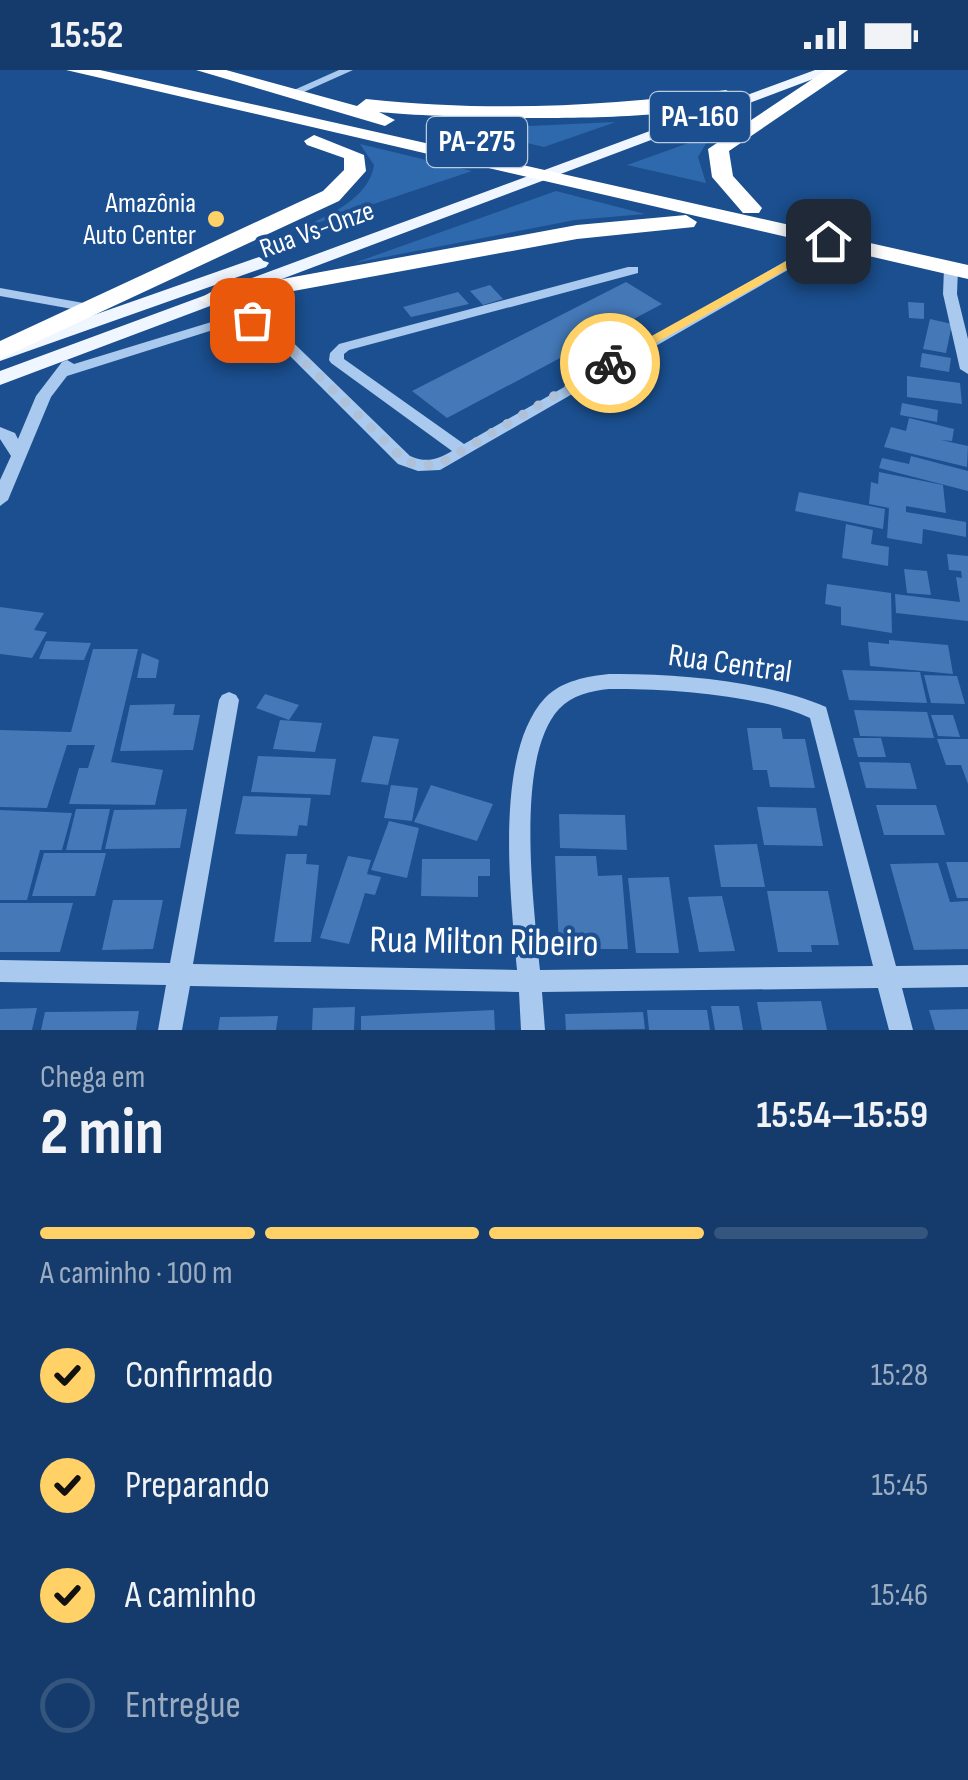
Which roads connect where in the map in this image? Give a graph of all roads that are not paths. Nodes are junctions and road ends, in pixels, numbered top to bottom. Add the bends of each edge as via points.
1 (67, 70) edge
2 (75, 70) edge
3 (205, 70) edge
4 (348, 70) edge
5 (796, 70) edge
6 (828, 70) edge
7 (839, 70) edge
8 (297, 95) junction
9 (726, 96) junction
10 (554, 167) junction
11 (517, 171) junction
12 (743, 215) junction
13 (828, 241) junction
14 (962, 266) edge
15 (632, 270) dead end
16 (0, 292) edge
17 (211, 298) junction
18 (89, 308) junction
19 (72, 350) junction
20 (0, 353) edge
21 (968, 369) edge
22 (64, 372) junction
23 (0, 378) edge
24 (0, 432) edge
25 (463, 451) junction
26 (18, 455) junction
27 (0, 500) edge
28 (229, 700) dead end
29 (0, 971) edge
30 (180, 975) junction
31 (968, 976) edge
32 (889, 977) junction
33 (532, 981) junction
34 (170, 1030) edge
35 (534, 1030) edge
36 (901, 1030) edge

1 - 18 highway via 97,84 346,150 356,162 350,180 331,196
2 - 11 highway, PA-275
3 - 8 highway, PA-275
4 - 8 street
5 - 9 main road, PA-160
6 - 10 main road, PA-160
7 - 12 highway via 718,149
8 - 9 highway via 506,116 604,114
8 - 10 highway, PA-275
9 - 10 main road, PA-160
10 - 11 highway, PA-275
10 - 12 highway, PA-275
10 - 12 highway, PA-275
10 - 17 main road, Rua Vs-Onze / PA-160
11 - 20 main road
12 - 13 highway, PA-275
12 - 14 highway, PA-275
12 - 17 highway via 608,227
13 - 14 highway, PA-275
13 - 25 street
14 - 21 street via 950,294
15 - 25 street via 337,353 336,360
16 - 18 street
17 - 19 main road, Rua Vs-Onze / PA-160
18 - 20 highway
19 - 22 street
19 - 23 main road, Rua Vs-Onze / PA-160
22 - 25 street via 231,320 252,320 267,325 404,460 440,464
22 - 26 street via 53,380
24 - 26 street
26 - 27 street
28 - 30 street
29 - 30 street, Rua Milton Ribeiro
30 - 33 street, Rua Milton Ribeiro
30 - 34 street
31 - 32 street, Rua Milton Ribeiro
32 - 33 street, Rua Milton Ribeiro
32 - 33 street, Rua Central via 820,713 796,701 603,681 564,694 541,714 521,764
32 - 36 street, Rua Central
33 - 35 street, Rua Central

